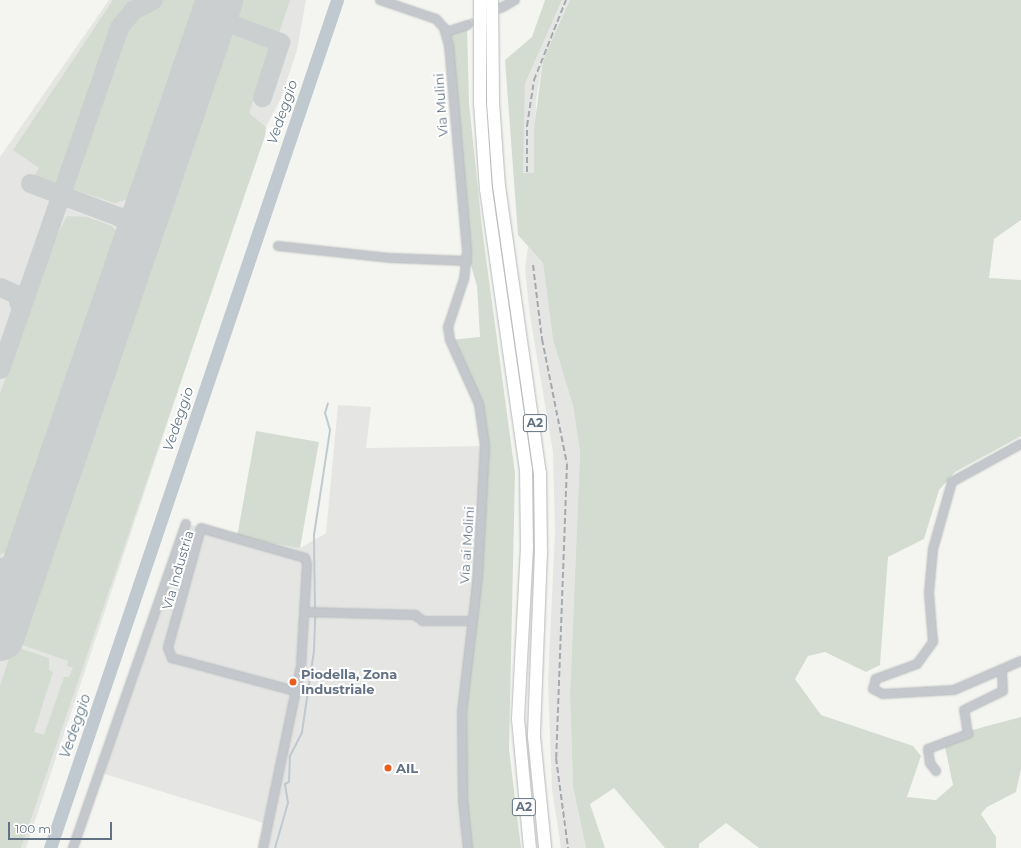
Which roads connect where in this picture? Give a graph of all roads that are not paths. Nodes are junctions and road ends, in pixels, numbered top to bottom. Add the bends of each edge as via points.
1 (380, 0) edge
2 (480, 0) edge
3 (515, 0) edge
4 (496, 4) edge
5 (467, 24) tunnel mouth
6 (446, 32) junction
7 (278, 246) dead end
8 (467, 252) joint
9 (467, 261) junction
10 (1021, 444) edge
11 (186, 524) dead end
12 (305, 612) junction
13 (472, 621) junction
14 (1021, 661) edge
15 (1002, 670) junction
16 (295, 691) junction
17 (936, 771) dead end
18 (73, 848) edge
19 (263, 848) edge
20 (468, 848) edge
21 (530, 848) edge
22 (544, 848) edge

1 - 6 street via 433,18
2 - 21 highway, A2 via 480,102 486,189 526,469 520,766
3 - 4 street
4 - 22 highway, A2 via 492,102 499,186 540,472 541,551 534,737
5 - 6 street
6 - 8 street, Via Mulini
7 - 9 street via 392,258
8 - 9 street, Via ai Molini
9 - 13 street, Via ai Molini via 448,326 450,340 479,404 484,426 478,576
10 - 15 street via 952,482 933,549 929,593 933,642 917,664 876,679 873,689 883,694 954,690
11 - 18 street
12 - 13 street via 415,615 424,621
12 - 16 street, Via Industria
12 - 16 street, Via Industria via 306,558 201,528 168,648 172,658
13 - 20 street, Via ai Molini via 462,712 463,800
14 - 15 street
15 - 17 street via 1003,691 962,714 968,734 928,749 930,763
16 - 19 street, Via Industria

